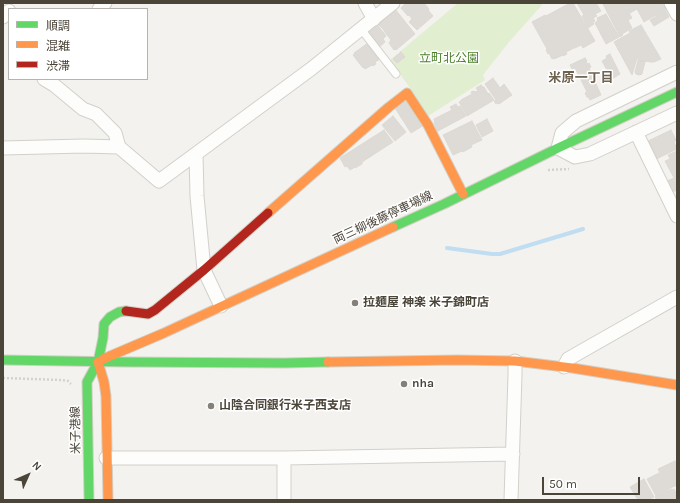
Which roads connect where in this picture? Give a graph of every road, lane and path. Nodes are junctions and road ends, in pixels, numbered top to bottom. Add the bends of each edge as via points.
1 (365, 3) edge
2 (393, 3) edge
3 (671, 3) edge
4 (677, 14) edge
5 (374, 19) junction
6 (361, 29) junction
7 (677, 72) edge
8 (396, 74) dead end
9 (46, 80) edge
10 (677, 92) edge
11 (677, 113) edge
12 (636, 132) junction
13 (119, 147) junction
14 (3, 148) edge
15 (558, 148) junction
16 (196, 154) junction
17 (463, 194) junction
18 (672, 206) edge
19 (204, 270) junction
20 (677, 297) edge
21 (221, 306) junction
22 (3, 360) edge
23 (515, 361) junction
24 (98, 362) junction
25 (564, 367) junction
26 (3, 378) edge
27 (677, 385) edge
28 (76, 388) dead end
29 (513, 454) junction
30 (106, 458) junction
31 (284, 458) junction
32 (89, 500) edge
33 (108, 500) edge
34 (284, 500) edge
35 (511, 500) edge

1 - 5 street
2 - 5 street
3 - 4 street
5 - 6 street
6 - 8 lane
6 - 16 street
7 - 15 street via 576,121 562,133
9 - 13 street via 83,110 96,114 115,133
10 - 15 street, 両三柳後藤停車場線
11 - 12 street
12 - 15 street via 590,154 575,157
12 - 18 street
13 - 14 street
13 - 16 street via 159,181
15 - 17 street, 両三柳後藤停車場線
16 - 19 street
17 - 19 street via 428,125 407,93
17 - 21 street, 両三柳後藤停車場線
19 - 21 street
19 - 24 street via 151,313 127,311 110,317 104,324
20 - 25 street via 568,359
21 - 24 street, 両三柳後藤停車場線
22 - 24 street
23 - 24 street
23 - 25 street
23 - 29 street
24 - 30 street via 106,396
24 - 32 street, 米子港線 via 87,382
25 - 27 street
26 - 28 path via 62,380 68,381
29 - 31 street
29 - 35 street
30 - 31 street
30 - 33 street
31 - 34 street

